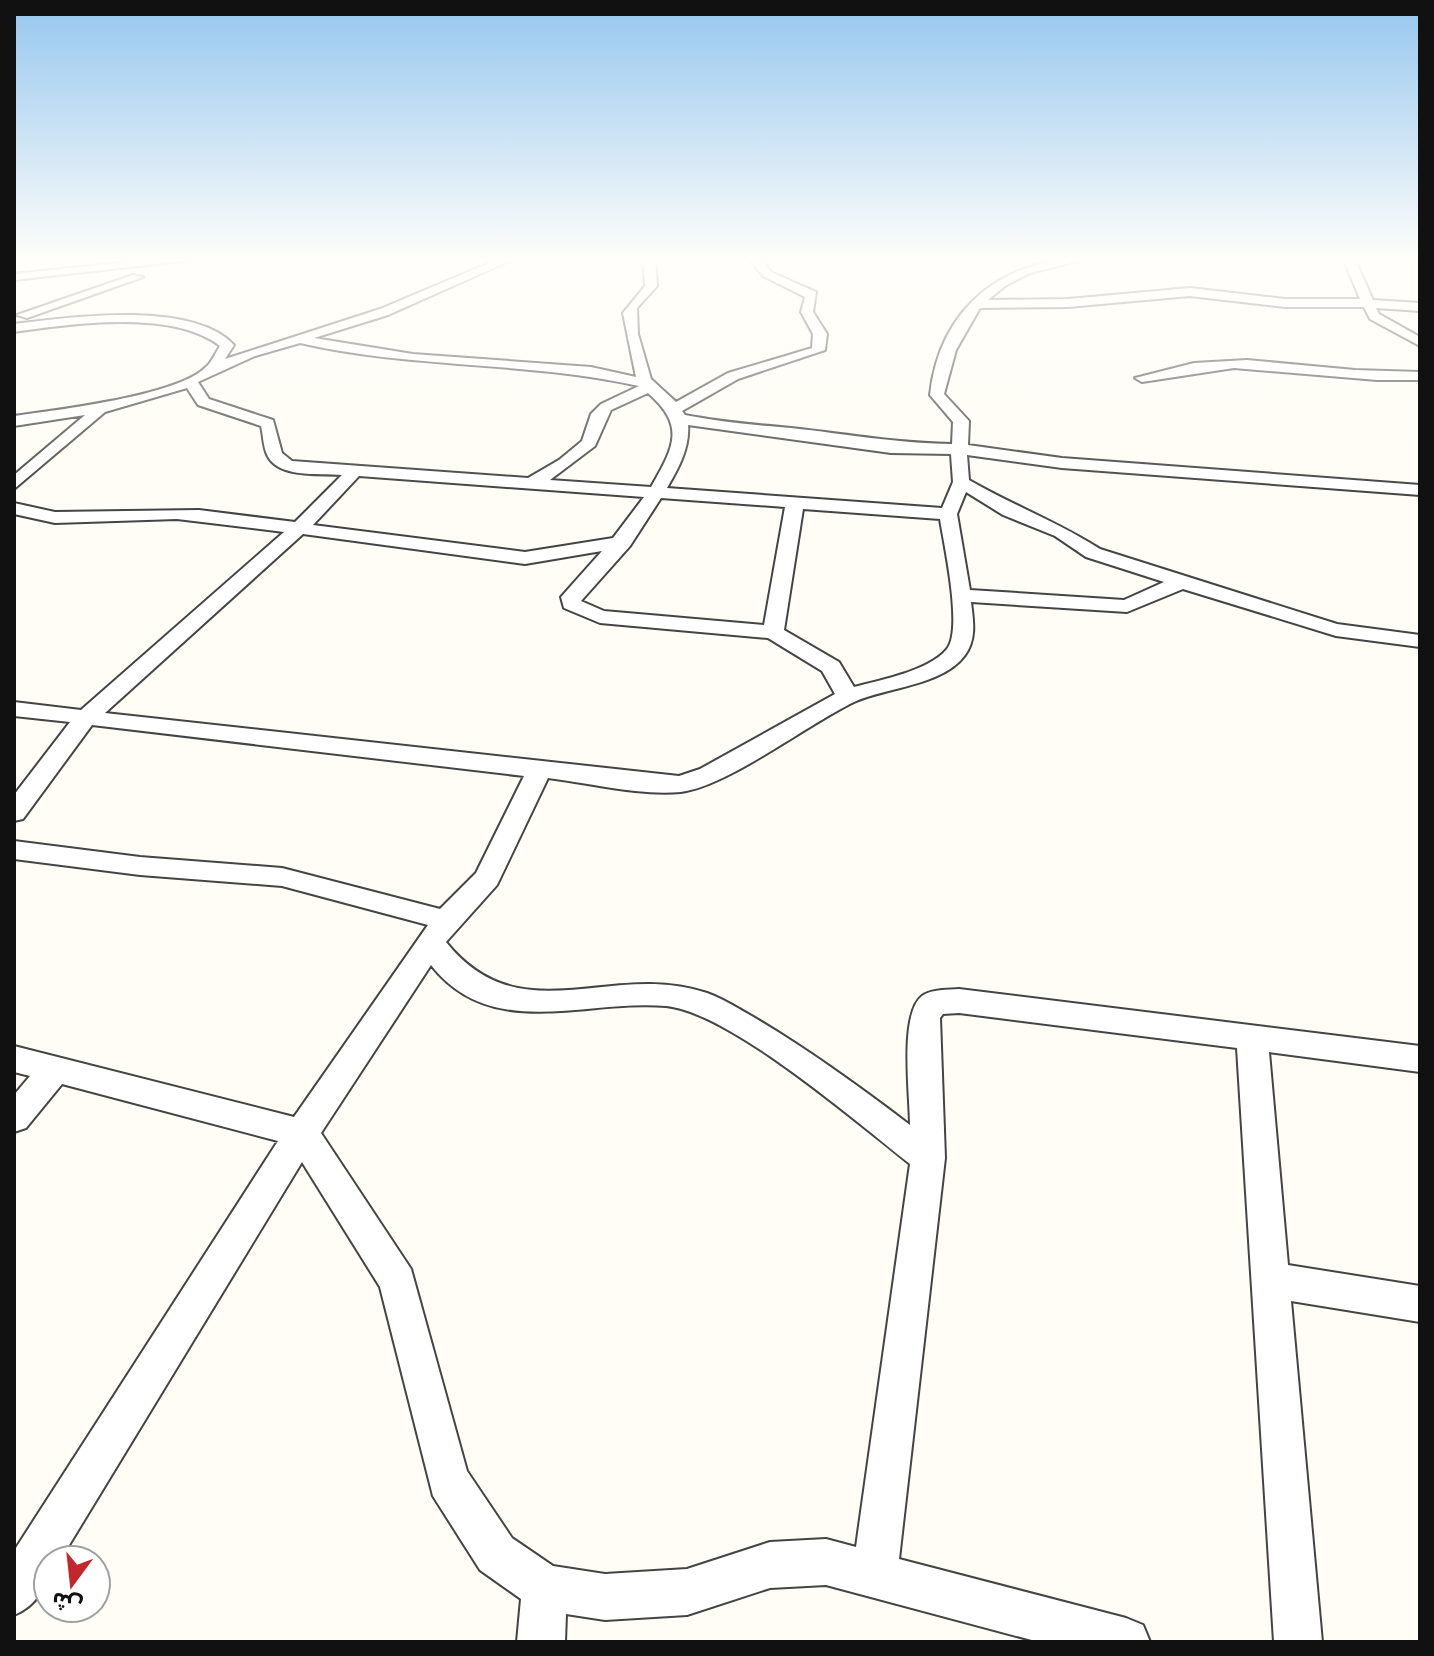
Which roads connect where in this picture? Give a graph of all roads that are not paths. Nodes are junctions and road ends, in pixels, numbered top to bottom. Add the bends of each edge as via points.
1 (218, 335) edge
2 (307, 335) edge
3 (633, 335) edge
4 (820, 335) edge
5 (956, 335) edge
6 (298, 338) junction
7 (211, 371) junction
8 (1420, 376) edge
9 (1142, 378) dead end
10 (191, 382) junction
11 (649, 386) junction
12 (105, 408) junction
13 (677, 414) junction
14 (14, 421) edge
15 (959, 449) junction
16 (357, 469) junction
17 (961, 482) junction
18 (532, 483) junction
19 (14, 484) edge
20 (1420, 490) edge
21 (652, 493) junction
22 (795, 503) junction
23 (14, 508) edge
24 (948, 514) junction
25 (299, 528) junction
26 (623, 542) junction
27 (1182, 582) junction
28 (961, 595) junction
29 (773, 632) junction
30 (1420, 641) edge
31 (848, 696) junction
32 (14, 709) edge
33 (85, 718) junction
34 (540, 769) junction
35 (14, 813) edge
36 (14, 850) edge
37 (438, 932) junction
38 (1252, 1037) junction
39 (14, 1059) edge
40 (1420, 1059) edge
41 (56, 1069) junction
42 (14, 1118) edge
43 (302, 1133) junction
44 (928, 1158) junction
45 (1269, 1280) junction
46 (1420, 1304) edge
47 (875, 1572) junction
48 (545, 1588) junction
49 (14, 1592) edge
50 (541, 1642) edge
51 (1126, 1642) edge
52 (1298, 1642) edge

1 - 7 street via 227,345
2 - 6 street
3 - 11 street via 641,374
4 - 13 street via 818,350 733,376
5 - 15 street via 937,395 961,421
6 - 7 street
6 - 11 street via 413,358 591,371
7 - 10 street
8 - 9 street via 1216,364
10 - 12 street
10 - 16 street via 203,402 268,423 278,462
11 - 13 street
11 - 18 street via 606,407 589,443
12 - 14 street
12 - 19 street
13 - 15 street via 730,429 891,448
13 - 21 street via 680,449
15 - 17 street
15 - 20 street via 1074,464
16 - 18 street
16 - 25 street
17 - 24 street
17 - 27 street via 1093,553
18 - 21 street
21 - 22 street
21 - 26 street
22 - 24 street
22 - 29 street
23 - 25 street via 68,517 176,513
24 - 28 street
25 - 26 street via 525,558
25 - 33 street
26 - 29 street via 571,597 579,611
27 - 28 street via 1127,606
27 - 30 street via 1336,630
28 - 31 street via 963,635 956,653 923,674
29 - 31 street via 831,667
31 - 34 street via 682,784
32 - 33 street
33 - 34 street
33 - 35 street
34 - 37 street via 487,878
36 - 37 street via 282,877
37 - 43 street
37 - 44 street via 458,977 485,992 554,1003 637,994 696,1001 794,1055
38 - 40 street
38 - 44 street via 959,1001 934,1003 924,1015
38 - 45 street
39 - 41 street
41 - 42 street
41 - 43 street
43 - 48 street via 398,1281 448,1481 496,1554
43 - 49 street
44 - 47 street
45 - 46 street
45 - 52 street
47 - 48 street via 826,1562 770,1565 687,1592 605,1597
47 - 51 street
48 - 50 street

